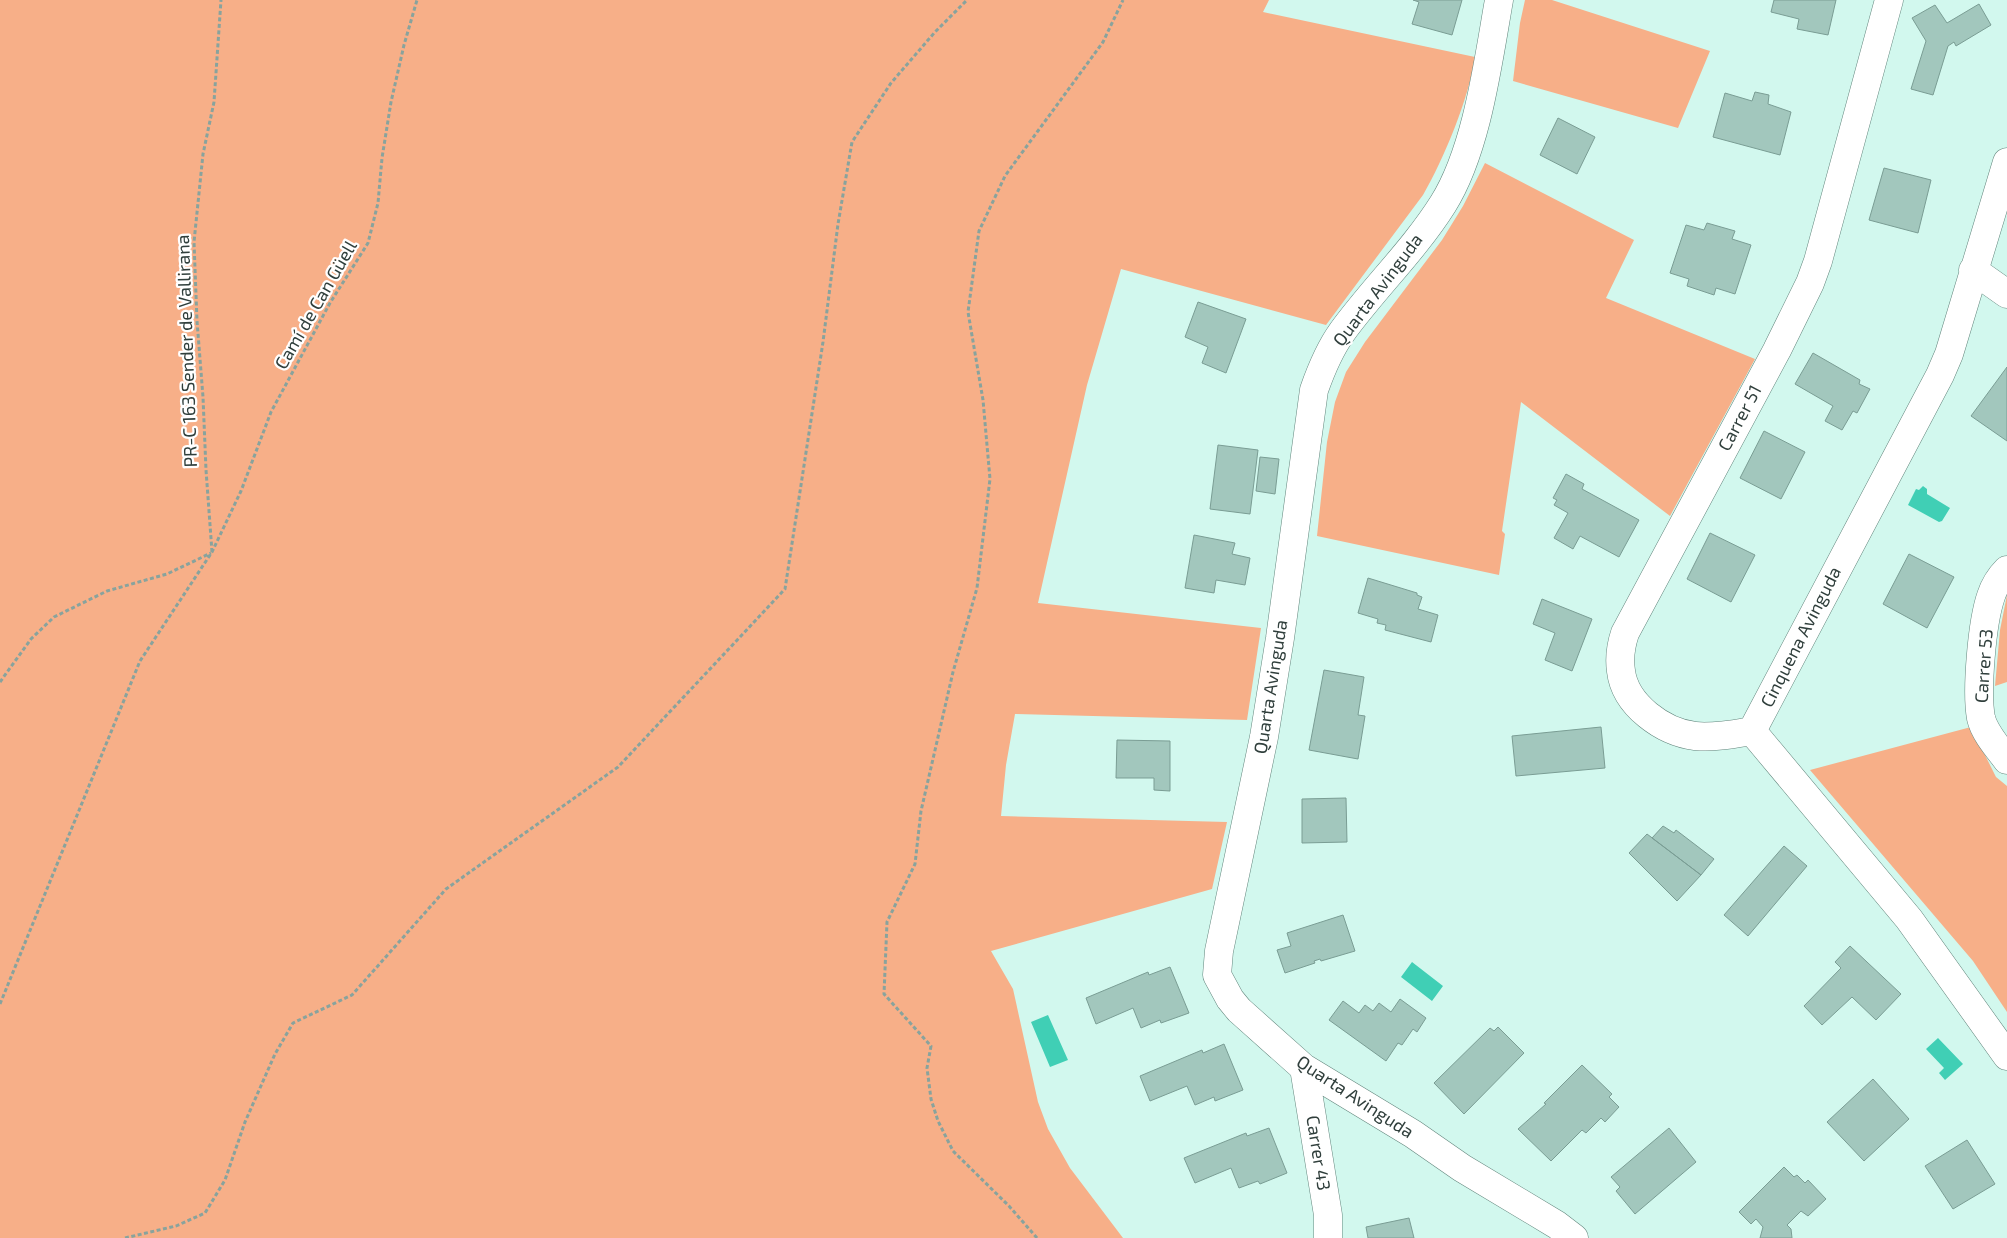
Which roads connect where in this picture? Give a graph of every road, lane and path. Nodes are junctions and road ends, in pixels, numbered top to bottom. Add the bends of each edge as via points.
1 (221, 0) edge
2 (417, 0) edge
3 (966, 0) edge
4 (1123, 0) edge
5 (1499, 0) edge
6 (1889, 0) edge
7 (2007, 162) edge
8 (1973, 270) junction
9 (2007, 294) edge
10 (212, 552) junction
11 (2007, 570) edge
12 (0, 682) edge
13 (1752, 731) junction
14 (2007, 760) edge
15 (0, 1004) edge
16 (2007, 1056) edge
17 (1304, 1068) junction
18 (125, 1238) edge
19 (1037, 1238) edge
20 (1328, 1238) edge
21 (1574, 1238) edge

1 - 10 path, PR-C 163 Sender de Vallirana via 214,102 203,154 194,242
2 - 10 path, Camí de Can Güell via 391,102 378,203 368,243 330,303 271,412 241,491
3 - 18 path via 891,83 852,142 785,589 618,767 446,889 352,995 293,1023 275,1054 249,1113 225,1180 205,1213 176,1226
4 - 19 path via 1103,42 1005,176 979,231 968,312 984,400 990,479 977,588 921,811 915,864 887,922 884,994 931,1046 927,1068 930,1099 938,1121 953,1151
5 - 17 street, Quarta Avinguda via 1484,82 1468,148 1456,180 1433,218 1342,333 1322,368 1311,406 1264,737 1217,963 1217,975 1239,1010
6 - 13 street, Carrer 51 via 1810,283 1621,646 1621,673 1626,688 1645,712 1665,728 1710,737
7 - 8 street, Cinquena Avinguda
8 - 9 street
8 - 13 street, Cinquena Avinguda via 1940,375
10 - 12 path via 167,574 107,591 54,617 31,639
10 - 15 path, Camí de Can Güell via 140,661
11 - 14 street, Carrer 53 via 1991,596 1978,689 1982,720
13 - 16 street via 1910,919
17 - 20 street, Carrer 43 via 1326,1198
17 - 21 street, Quarta Avinguda

